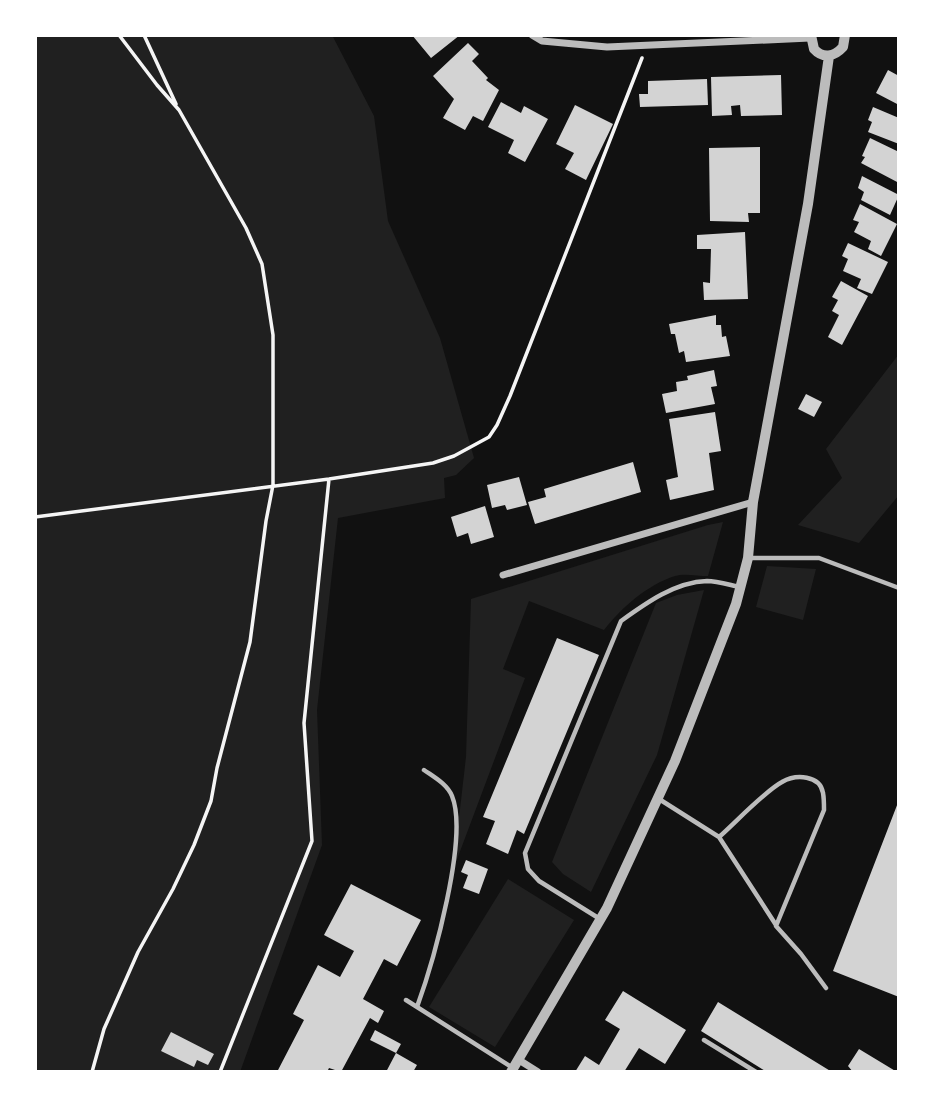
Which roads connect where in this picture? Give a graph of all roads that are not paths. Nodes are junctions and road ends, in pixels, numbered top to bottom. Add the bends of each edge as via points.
1 (532, 35) edge
2 (845, 35) edge
3 (811, 37) edge
4 (828, 56) junction
5 (753, 502) junction
6 (748, 558) junction
7 (503, 575) dead end
8 (741, 587) junction
9 (899, 588) edge
10 (424, 771) dead end
11 (658, 798) junction
12 (719, 837) junction
13 (600, 920) junction
14 (776, 926) junction
15 (826, 988) dead end
16 (406, 999) dead end
17 (417, 1007) junction
18 (704, 1040) dead end
19 (514, 1067) edge
20 (538, 1072) edge
21 (756, 1072) edge

1 - 3 street via 542,41 607,47
2 - 4 street via 843,47
3 - 4 street via 814,49
4 - 5 street via 808,204
5 - 6 street
5 - 7 street
6 - 8 street
6 - 9 lane via 819,558
8 - 11 street
8 - 13 lane via 707,581 678,587 621,621 525,853 528,869 539,881
10 - 17 lane via 451,793 455,845 449,892
11 - 12 lane
11 - 13 street
12 - 14 lane
12 - 14 lane via 781,782 796,777 819,783 824,810
13 - 19 street
14 - 15 lane
16 - 17 lane
17 - 19 lane
18 - 21 lane
19 - 20 street

